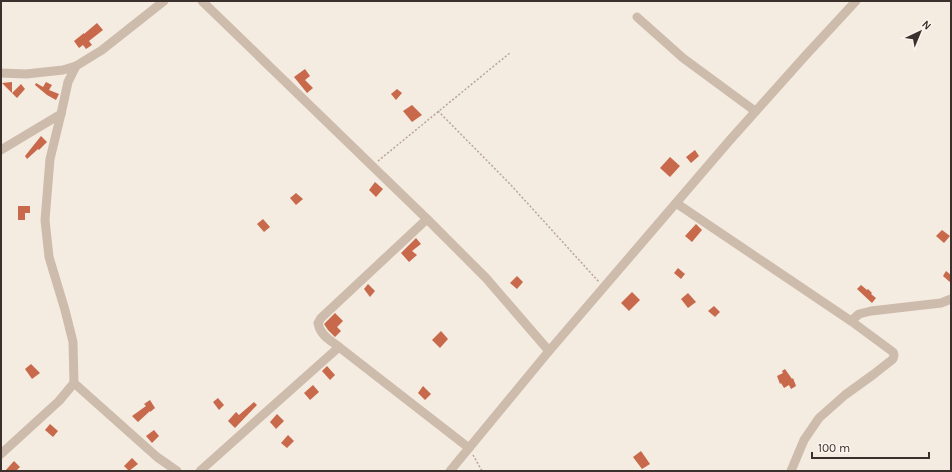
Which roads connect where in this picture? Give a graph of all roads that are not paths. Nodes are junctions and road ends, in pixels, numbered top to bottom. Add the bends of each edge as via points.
1 (164, 1) edge
2 (202, 1) edge
3 (856, 1) edge
4 (637, 17) dead end
5 (76, 66) junction
6 (1, 73) edge
7 (755, 111) junction
8 (61, 114) junction
9 (1, 150) edge
10 (676, 203) junction
11 (427, 219) junction
12 (951, 299) edge
13 (851, 321) junction
14 (339, 347) junction
15 (550, 351) junction
16 (74, 383) junction
17 (469, 448) junction
18 (1, 454) edge
19 (177, 471) edge
20 (200, 471) edge
21 (450, 471) edge
22 (791, 471) edge

1 - 5 street via 102,50
2 - 11 street
3 - 7 street
4 - 7 street via 683,58
5 - 6 street via 26,74
5 - 8 street via 68,82
7 - 10 street
8 - 9 street
8 - 16 street via 50,158 45,220 49,258 73,342
10 - 13 street
10 - 15 street
11 - 14 street via 321,318 318,323 322,334
11 - 15 street via 486,278
12 - 13 street via 941,303 871,311 859,314
13 - 22 street via 893,352 893,359 844,395 819,418 804,440
14 - 17 street
14 - 20 street
15 - 17 street
16 - 18 street via 59,401
16 - 19 street via 157,457
17 - 21 street

